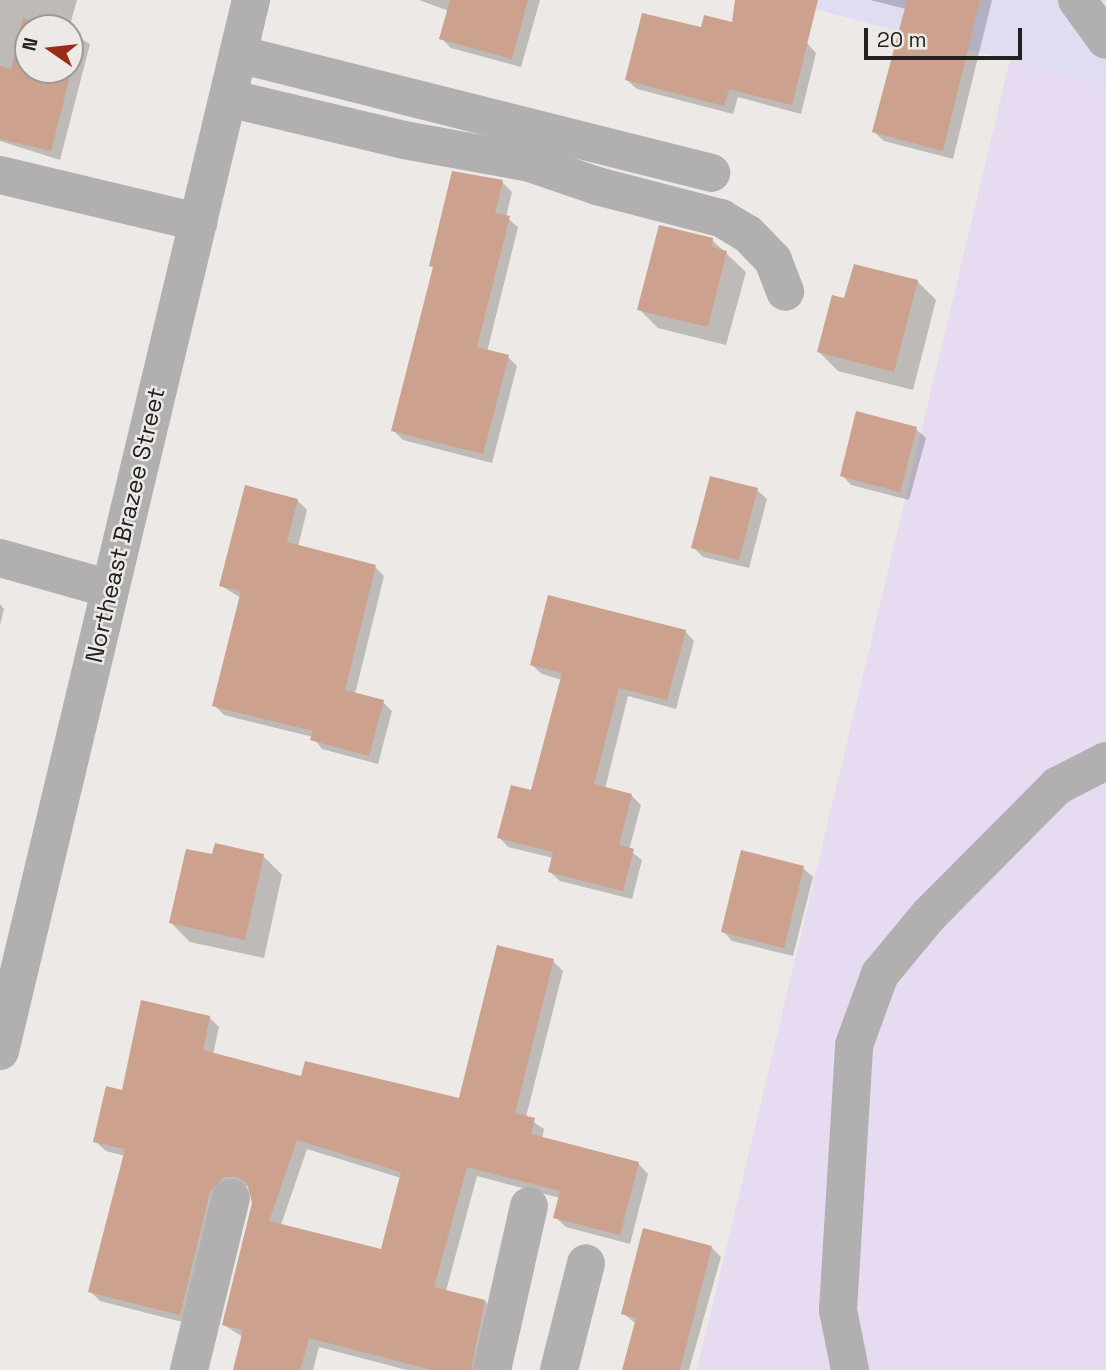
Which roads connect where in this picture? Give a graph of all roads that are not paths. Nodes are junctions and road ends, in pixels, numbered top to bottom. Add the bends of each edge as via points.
1 (251, 0) edge
2 (1077, 0) edge
3 (1106, 40) edge
4 (238, 54) junction
5 (228, 98) junction
6 (711, 173) dead end
7 (0, 175) edge
8 (198, 222) junction
9 (785, 292) dead end
10 (0, 558) edge
11 (110, 589) junction
12 (1106, 761) edge
13 (0, 1051) edge
14 (231, 1198) dead end
15 (529, 1206) dead end
16 (586, 1263) dead end
17 (189, 1370) edge
18 (492, 1370) edge
19 (559, 1370) edge
20 (850, 1370) edge

1 - 4 street, Northeast Brazee Street
2 - 3 street
4 - 5 street, Northeast Brazee Street
4 - 6 street
5 - 8 street, Northeast Brazee Street
5 - 9 street via 404,140 530,163 597,186 721,218 748,234 773,260
7 - 8 street
8 - 11 street, Northeast Brazee Street
10 - 11 street
11 - 13 street, Northeast Brazee Street
12 - 20 street via 1057,786 929,915 880,974 853,1045 838,1310
14 - 17 street
15 - 18 street
16 - 19 street

